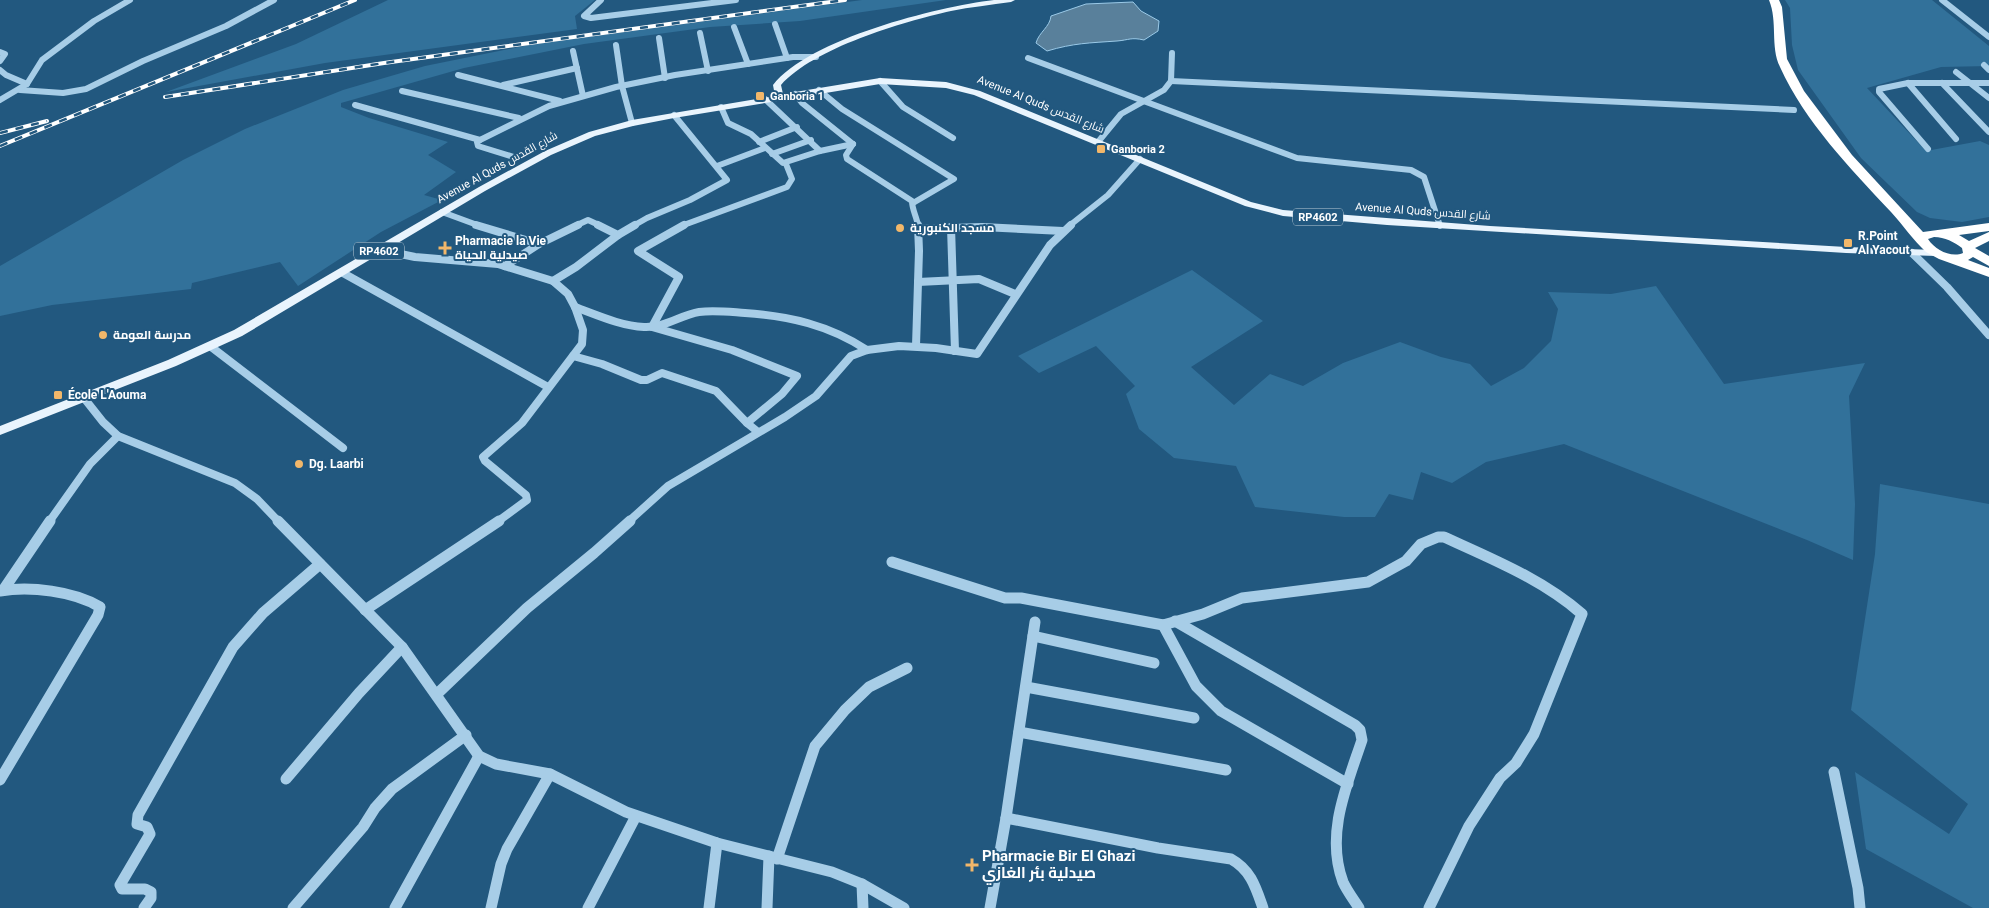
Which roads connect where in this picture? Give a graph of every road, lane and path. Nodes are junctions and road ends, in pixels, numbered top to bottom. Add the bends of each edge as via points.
1 (130, 0) edge
2 (274, 0) edge
3 (602, 0) edge
4 (736, 0) edge
5 (1010, 0) edge
6 (1774, 0) edge
7 (1942, 0) edge
8 (775, 24) dead end
9 (734, 27) dead end
10 (1989, 27) edge
11 (1977, 28) junction
12 (700, 33) dead end
13 (1989, 36) edge
14 (659, 38) dead end
15 (616, 45) dead end
16 (573, 51) dead end
17 (0, 52) edge
18 (1172, 53) dead end
19 (816, 57) junction
20 (787, 58) junction
21 (1028, 58) dead end
22 (0, 61) edge
23 (748, 64) junction
24 (577, 68) junction
25 (0, 70) edge
26 (708, 71) junction
27 (1956, 72) dead end
28 (458, 75) dead end
29 (665, 78) junction
30 (880, 81) junction
31 (1171, 81) junction
32 (1942, 83) junction
33 (1970, 83) junction
34 (1989, 83) edge
35 (27, 84) junction
36 (1908, 84) junction
37 (500, 86) junction
38 (622, 86) junction
39 (20, 90) junction
40 (819, 90) junction
41 (402, 91) dead end
42 (795, 94) junction
43 (583, 96) junction
44 (779, 96) junction
45 (1989, 98) edge
46 (765, 99) junction
47 (0, 100) edge
48 (560, 101) junction
49 (1142, 101) junction
50 (355, 105) dead end
51 (721, 107) junction
52 (1794, 110) dead end
53 (674, 115) junction
54 (519, 118) junction
55 (632, 123) junction
56 (797, 127) junction
57 (1989, 132) edge
58 (953, 138) dead end
59 (1956, 139) dead end
60 (480, 140) junction
61 (811, 140) junction
62 (759, 142) junction
63 (1098, 142) junction
64 (853, 144) junction
65 (765, 148) junction
66 (1928, 149) dead end
67 (820, 151) junction
68 (772, 154) junction
69 (514, 157) dead end
70 (1140, 159) junction
71 (786, 164) junction
72 (718, 166) junction
73 (913, 203) junction
74 (442, 212) junction
75 (1440, 226) junction
76 (1989, 227) edge
77 (951, 228) junction
78 (918, 229) junction
79 (1063, 231) junction
80 (618, 235) junction
81 (1989, 236) edge
82 (1931, 241) junction
83 (538, 244) junction
84 (1969, 248) junction
85 (381, 250) junction
86 (1896, 252) junction
87 (1912, 253) junction
88 (1952, 258) junction
89 (506, 266) junction
90 (1989, 270) edge
91 (343, 273) junction
92 (953, 281) junction
93 (553, 282) junction
94 (918, 282) junction
95 (1015, 294) junction
96 (575, 307) junction
97 (652, 326) junction
98 (1989, 335) edge
99 (210, 346) junction
100 (916, 346) junction
101 (867, 350) junction
102 (955, 351) junction
103 (573, 356) junction
104 (548, 387) junction
105 (84, 398) junction
106 (747, 423) junction
107 (0, 431) edge
108 (758, 432) junction
109 (118, 436) junction
110 (343, 448) dead end
111 (892, 562) dead end
112 (320, 564) junction
113 (2, 590) edge
114 (365, 610) junction
115 (1175, 621) junction
116 (1035, 622) dead end
117 (1163, 624) junction
118 (1033, 636) junction
119 (402, 647) junction
120 (1154, 663) dead end
121 (907, 668) dead end
122 (1026, 687) junction
123 (437, 694) junction
124 (1194, 718) dead end
125 (1019, 732) junction
126 (466, 735) junction
127 (479, 756) junction
128 (1226, 770) dead end
129 (1834, 772) dead end
130 (550, 774) junction
131 (286, 779) dead end
132 (0, 780) edge
133 (1348, 784) junction
134 (636, 816) junction
135 (1006, 818) junction
136 (717, 843) junction
137 (773, 857) junction
138 (862, 884) junction
139 (144, 908) edge
140 (293, 908) edge
141 (395, 908) edge
142 (491, 908) edge
143 (588, 908) edge
144 (709, 908) edge
145 (767, 908) edge
146 (863, 908) edge
147 (904, 908) edge
148 (990, 908) edge
149 (1263, 908) edge
150 (1360, 908) edge
151 (1429, 908) edge
152 (1860, 908) edge

1 - 35 street via 94,21 42,60
2 - 39 street via 232,24 86,89 67,93
3 - 4 street via 584,16 591,18
5 - 19 main road via 936,13 863,36
6 - 82 highway via 1782,59 1792,81 1851,161
7 - 11 street
8 - 20 street
9 - 23 street
10 - 11 street
11 - 13 street
12 - 26 street
14 - 29 street
15 - 38 street
16 - 24 street
17 - 22 street via 5,54
18 - 31 street
19 - 20 street
19 - 44 main road via 779,82 776,89
20 - 23 street
21 - 49 street
23 - 26 street
24 - 37 street
24 - 43 street
25 - 35 street
26 - 29 street
27 - 33 street
28 - 37 street
29 - 38 street
30 - 40 main road, Avenue Al Quds شارع القدس / RP4602
30 - 58 street via 896,102
30 - 63 main road, Avenue Al Quds شارع القدس / RP4602 via 946,85 967,90
31 - 49 street via 1164,90
31 - 52 street
32 - 33 street
32 - 36 street
32 - 57 street
33 - 34 street
33 - 45 street
35 - 39 street
36 - 59 street
36 - 66 street via 1880,88 1879,92
37 - 48 street
38 - 43 street
38 - 55 street
39 - 47 street
40 - 42 main road, Avenue Al Quds شارع القدس / RP4602
40 - 73 street via 842,109 954,179
41 - 54 street
42 - 44 main road, Avenue Al Quds شارع القدس / RP4602
42 - 64 street
43 - 48 street
44 - 46 main road, Avenue Al Quds شارع القدس / RP4602
46 - 51 main road, Avenue Al Quds شارع القدس / RP4602
46 - 56 street
48 - 54 street
49 - 63 street via 1122,114
49 - 75 street via 1297,158 1411,170 1424,177
50 - 60 street
51 - 53 main road, Avenue Al Quds شارع القدس / RP4602
51 - 62 street via 728,123 751,134
53 - 55 main road, Avenue Al Quds شارع القدس / RP4602
53 - 72 street
54 - 60 street
55 - 74 main road, Avenue Al Quds شارع القدس / RP4602 via 592,134 548,153
56 - 61 street
56 - 62 street
60 - 69 street via 476,144 478,146
61 - 67 street
61 - 68 street
62 - 65 street
63 - 70 main road, Avenue Al Quds شارع القدس / RP4602
64 - 67 street
64 - 73 street via 846,158 909,197
65 - 68 street
65 - 72 street
67 - 71 street
68 - 71 street
70 - 75 main road, Avenue Al Quds شارع القدس / RP4602 via 1231,198 1283,213
70 - 79 street via 1108,196
71 - 97 street via 792,179 787,187 676,228 639,250 679,277
72 - 80 street via 728,178 726,180
73 - 78 street
74 - 83 street
74 - 85 main road, Avenue Al Quds شارع القدس / RP4602
75 - 86 main road, Avenue Al Quds شارع القدس / RP4602
76 - 82 highway, Avenue Al Quds شارع القدس / RP4602
77 - 78 street
77 - 79 street
77 - 92 street
78 - 94 street
79 - 95 street
80 - 83 street via 588,220
80 - 93 street
81 - 84 highway
82 - 84 highway, RP4602 via 1955,238
82 - 86 main road, Avenue Al Quds شارع القدس / RP4602
82 - 87 main road, Avenue Al Quds شارع القدس / RP4602
82 - 88 highway, RP4602
83 - 89 street
84 - 88 highway via 1967,257
84 - 90 highway
85 - 89 street via 415,257
85 - 91 main road, Avenue Al Quds شارع القدس / RP4602
86 - 87 main road, Avenue Al Quds شارع القدس / RP4602
87 - 98 street
88 - 90 highway
89 - 93 street
91 - 99 main road, Avenue Al Quds شارع القدس / RP4602
91 - 104 street
92 - 94 street
92 - 95 street via 979,279
92 - 102 street
93 - 96 street via 568,294
94 - 100 street
95 - 102 street via 977,354
96 - 97 street via 636,325
96 - 103 street via 584,337
97 - 101 street via 698,312 783,316 834,330
97 - 106 street via 732,350 796,375 791,384
99 - 105 main road, Avenue Al Quds شارع القدس / RP4602
99 - 110 street
100 - 101 street
100 - 102 street
101 - 108 street via 848,358 816,396
103 - 104 street
103 - 106 street via 641,380 662,373 711,388
104 - 114 street via 522,423 483,457 527,500
105 - 107 main road, Avenue Al Quds شارع القدس / RP4602
105 - 109 street
106 - 108 street
108 - 123 street via 668,486 527,608
109 - 112 street via 236,483 257,499
109 - 113 street via 74,485
111 - 117 street via 1005,598 1021,598
112 - 114 street
112 - 139 street via 269,605 233,647 138,816 137,824 147,827 150,834 120,885 122,889 151,892
113 - 132 street via 50,592 92,601 100,607
114 - 119 street
115 - 117 street
115 - 133 street via 1355,724 1362,740
115 - 151 street via 1242,598 1368,582 1406,561 1421,544 1438,537 1541,584 1582,614 1534,734 1469,826
116 - 118 street
117 - 133 street via 1196,686 1221,711
118 - 120 street
118 - 122 street
119 - 123 street
119 - 131 street
121 - 137 street via 868,687 815,746
122 - 124 street
122 - 125 street
123 - 126 street
125 - 128 street
125 - 135 street
126 - 127 street
126 - 140 street via 392,789
127 - 130 street via 496,764
127 - 141 street
129 - 152 street
130 - 134 street
130 - 142 street via 507,849
133 - 150 street via 1336,821 1335,852 1343,883
134 - 136 street
134 - 143 street
135 - 148 street
135 - 149 street via 1231,859 1249,873
136 - 137 street
136 - 144 street
137 - 138 street via 832,872
137 - 145 street
138 - 146 street
138 - 147 street

